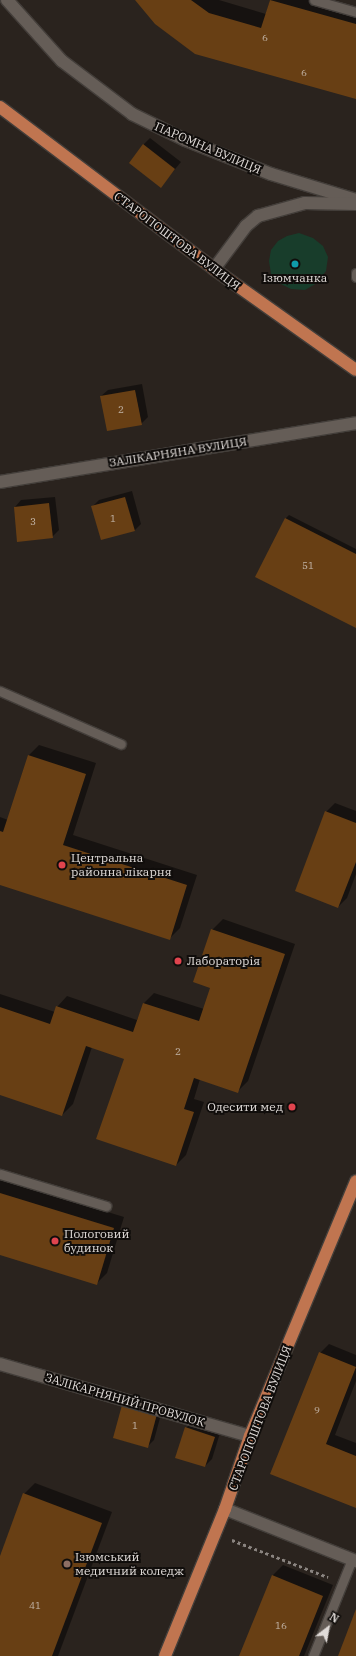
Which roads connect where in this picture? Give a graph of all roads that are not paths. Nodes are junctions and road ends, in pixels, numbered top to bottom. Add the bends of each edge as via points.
1 (7, 0) edge
2 (314, 0) edge
3 (356, 12) edge
4 (0, 107) edge
5 (356, 200) edge
6 (356, 204) edge
7 (214, 269) junction
8 (356, 273) edge
9 (356, 277) edge
10 (356, 370) edge
11 (356, 423) edge
12 (0, 482) edge
13 (0, 691) edge
14 (121, 744) dead end
15 (0, 1174) edge
16 (356, 1181) edge
17 (106, 1206) dead end
18 (0, 1364) edge
19 (250, 1436) junction
20 (225, 1509) junction
21 (354, 1560) edge
22 (165, 1656) edge
23 (313, 1656) edge

1 - 5 street, ПАРОМНА ВУЛИЦЯ via 62,61 132,114 185,140 271,174
2 - 3 lane
4 - 7 highway, СТАРОПОШТОВА ВУЛИЦЯ
6 - 7 street via 305,203 258,216 246,226
7 - 10 highway, СТАРОПОШТОВА ВУЛИЦЯ
8 - 9 lane
11 - 12 street, ЗАЛІКАРНЯНА ВУЛИЦЯ
13 - 14 lane
15 - 17 lane
16 - 19 highway, СТАРОПОШТОВА ВУЛИЦЯ
18 - 19 street, ЗАЛІКАРНЯНИЙ ПРОВУЛОК
19 - 20 highway, СТАРОПОШТОВА ВУЛИЦЯ
20 - 21 street
20 - 22 highway, СТАРОПОШТОВА ВУЛИЦЯ
21 - 23 lane

